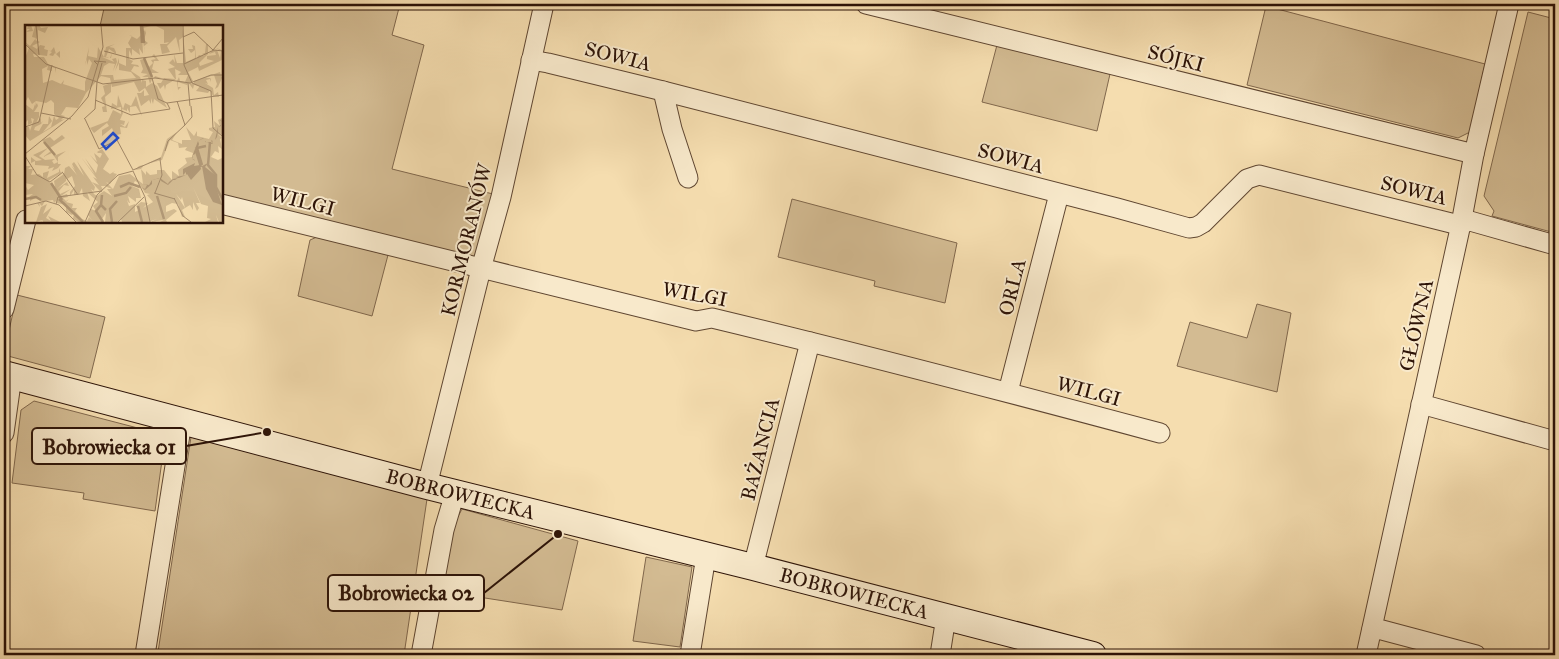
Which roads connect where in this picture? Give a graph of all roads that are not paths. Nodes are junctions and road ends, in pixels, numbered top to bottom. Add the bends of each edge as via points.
1 (544, 4) edge
2 (866, 4) edge
3 (1509, 4) edge
4 (531, 60) junction
5 (663, 90) junction
6 (1474, 154) junction
7 (688, 178) dead end
8 (1059, 194) junction
9 (222, 204) edge
10 (26, 222) edge
11 (1462, 224) junction
12 (1555, 245) edge
13 (481, 269) junction
14 (4, 309) edge
15 (810, 342) junction
16 (8, 375) edge
17 (1008, 392) junction
18 (1421, 404) junction
19 (182, 422) junction
20 (4, 433) edge
21 (1160, 433) dead end
22 (1555, 440) edge
23 (427, 486) junction
24 (455, 493) junction
25 (706, 556) junction
26 (753, 567) junction
27 (946, 617) junction
28 (1372, 629) junction
29 (145, 655) edge
30 (421, 655) edge
31 (690, 655) edge
32 (940, 655) edge
33 (1093, 655) edge
34 (1366, 655) edge
35 (1476, 655) edge

1 - 4 street, KORMORANÓW
2 - 6 street, SÓJKI
3 - 6 street, GŁÓWNA
4 - 5 street, SOWIA
4 - 13 street, KORMORANÓW via 501,197
5 - 7 street
5 - 8 street, SOWIA
6 - 11 street, GŁÓWNA
8 - 11 street, SOWIA via 1189,228 1203,223 1247,179 1258,175
8 - 17 street, ORLA
9 - 13 street, WILGI
10 - 14 street
11 - 12 street, SOWIA via 1470,222
11 - 18 street, GŁÓWNA
13 - 15 street, WILGI via 696,321 712,318
13 - 23 street, KORMORANÓW
15 - 17 street, WILGI
15 - 26 street, BAŻANCIA
16 - 19 street, BOBROWIECKA
16 - 20 street
17 - 21 street, WILGI
18 - 22 street
18 - 28 street, GŁÓWNA
19 - 23 street, BOBROWIECKA
19 - 29 street
23 - 24 street, BOBROWIECKA
24 - 25 street, BOBROWIECKA
24 - 30 street via 444,530
25 - 26 street, BOBROWIECKA
25 - 31 street
26 - 27 street, BOBROWIECKA
27 - 32 street
27 - 33 street, BOBROWIECKA
28 - 34 street, GŁÓWNA
28 - 35 street

